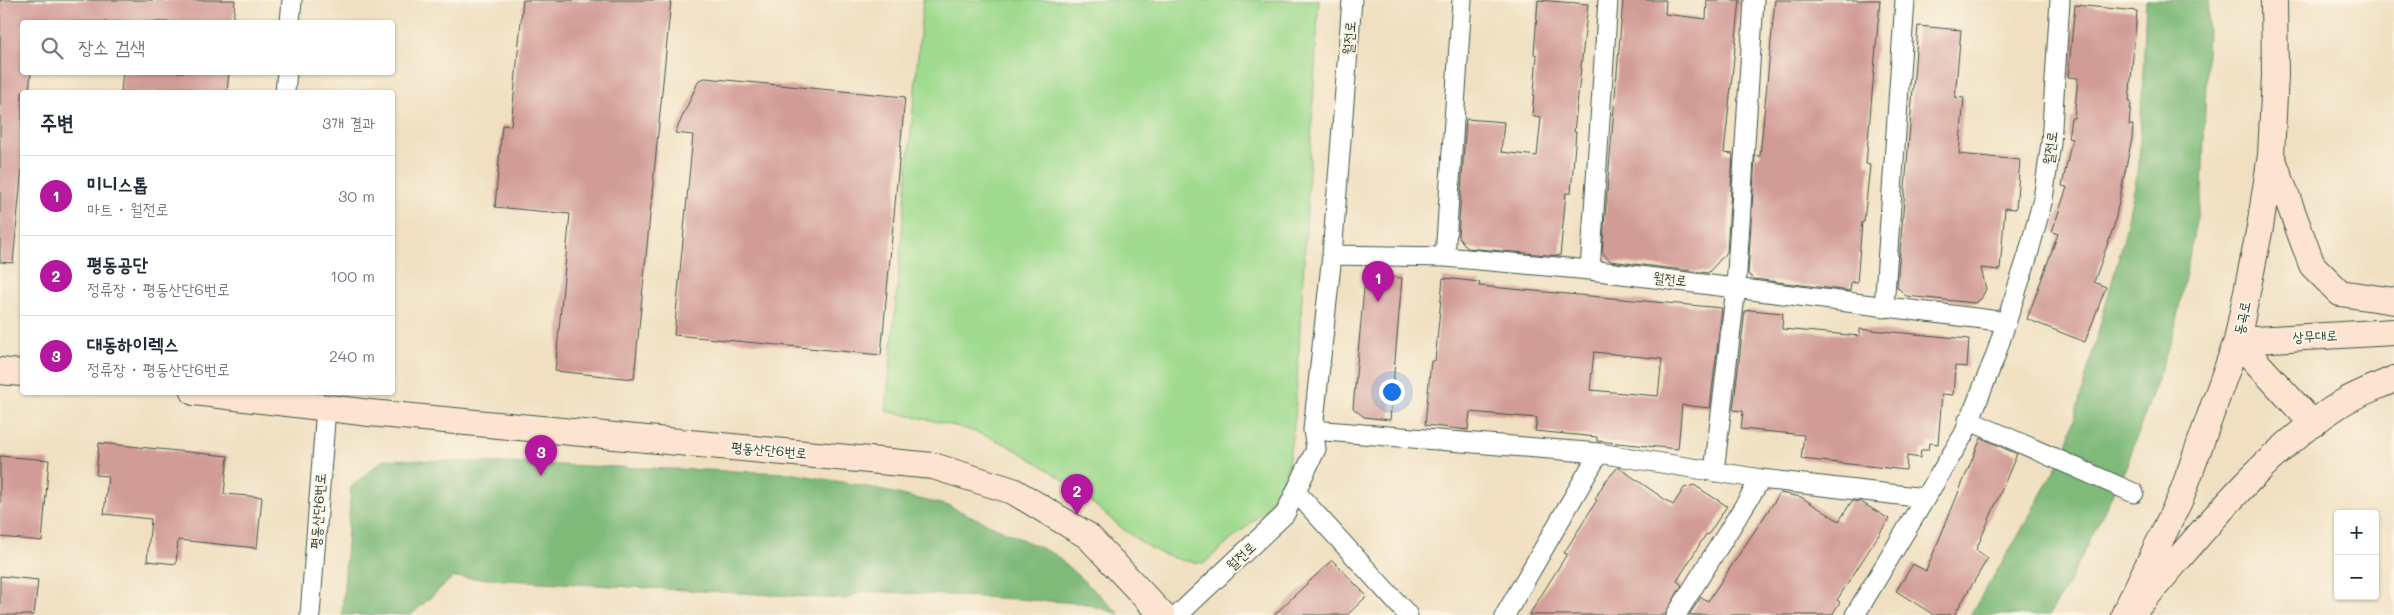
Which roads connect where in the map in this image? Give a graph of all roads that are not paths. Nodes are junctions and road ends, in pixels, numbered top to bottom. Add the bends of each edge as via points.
1 (292, 0) edge
2 (1352, 0) edge
3 (1462, 0) edge
4 (1608, 0) edge
5 (1754, 0) edge
6 (1905, 0) edge
7 (2060, 0) edge
8 (2274, 0) edge
9 (290, 20) edge
10 (287, 75) edge
11 (285, 90) edge
12 (2271, 155) junction
13 (1332, 255) junction
14 (1445, 257) junction
15 (1590, 270) junction
16 (1736, 287) junction
17 (2394, 301) edge
18 (1884, 308) junction
19 (2007, 322) junction
20 (2394, 332) edge
21 (2237, 340) junction
22 (0, 371) edge
23 (20, 373) edge
24 (2394, 379) edge
25 (246, 395) edge
26 (264, 396) edge
27 (326, 408) junction
28 (1968, 420) junction
29 (2313, 424) junction
30 (1313, 430) junction
31 (1599, 453) junction
32 (1714, 472) junction
33 (1761, 479) junction
34 (1296, 492) junction
35 (2134, 493) dead end
36 (1925, 498) junction
37 (310, 615) edge
38 (1162, 615) edge
39 (1178, 615) edge
40 (1408, 615) edge
41 (1505, 615) edge
42 (1676, 615) edge
43 (1855, 615) edge
44 (2124, 615) edge
45 (2130, 615) edge

1 - 9 street
2 - 13 street, 월전로
3 - 14 street
4 - 15 street
5 - 16 street
6 - 18 street
7 - 19 street, 월전로 via 2051,143 2042,199
8 - 12 main road, 동곡로
10 - 11 street
12 - 17 main road via 2312,265 2340,293
12 - 21 main road, 동곡로
13 - 14 street, 월전로
13 - 30 street, 월전로
14 - 15 street, 월전로
15 - 16 street, 월전로
16 - 18 street, 월전로
16 - 32 street
18 - 19 street, 월전로
19 - 28 street, 월전로 via 1996,357
20 - 21 main road, 상무대로
21 - 29 main road
21 - 44 main road, 동곡로 via 2181,497
22 - 23 main road
24 - 29 main road via 2343,403
25 - 26 main road, 평동산단6번로
26 - 27 main road, 평동산단6번로
27 - 37 street, 평동산단6번로
27 - 38 main road, 평동산단6번로 via 933,466 1012,491 1088,536
28 - 35 street
28 - 36 street, 월전로 via 1964,434
29 - 45 main road via 2250,478
30 - 31 street
30 - 34 street, 월전로 via 1316,449
31 - 32 street
31 - 41 street
32 - 33 street
33 - 36 street
33 - 42 street
34 - 39 street, 월전로 via 1285,514
34 - 40 street
36 - 43 street, 월전로

